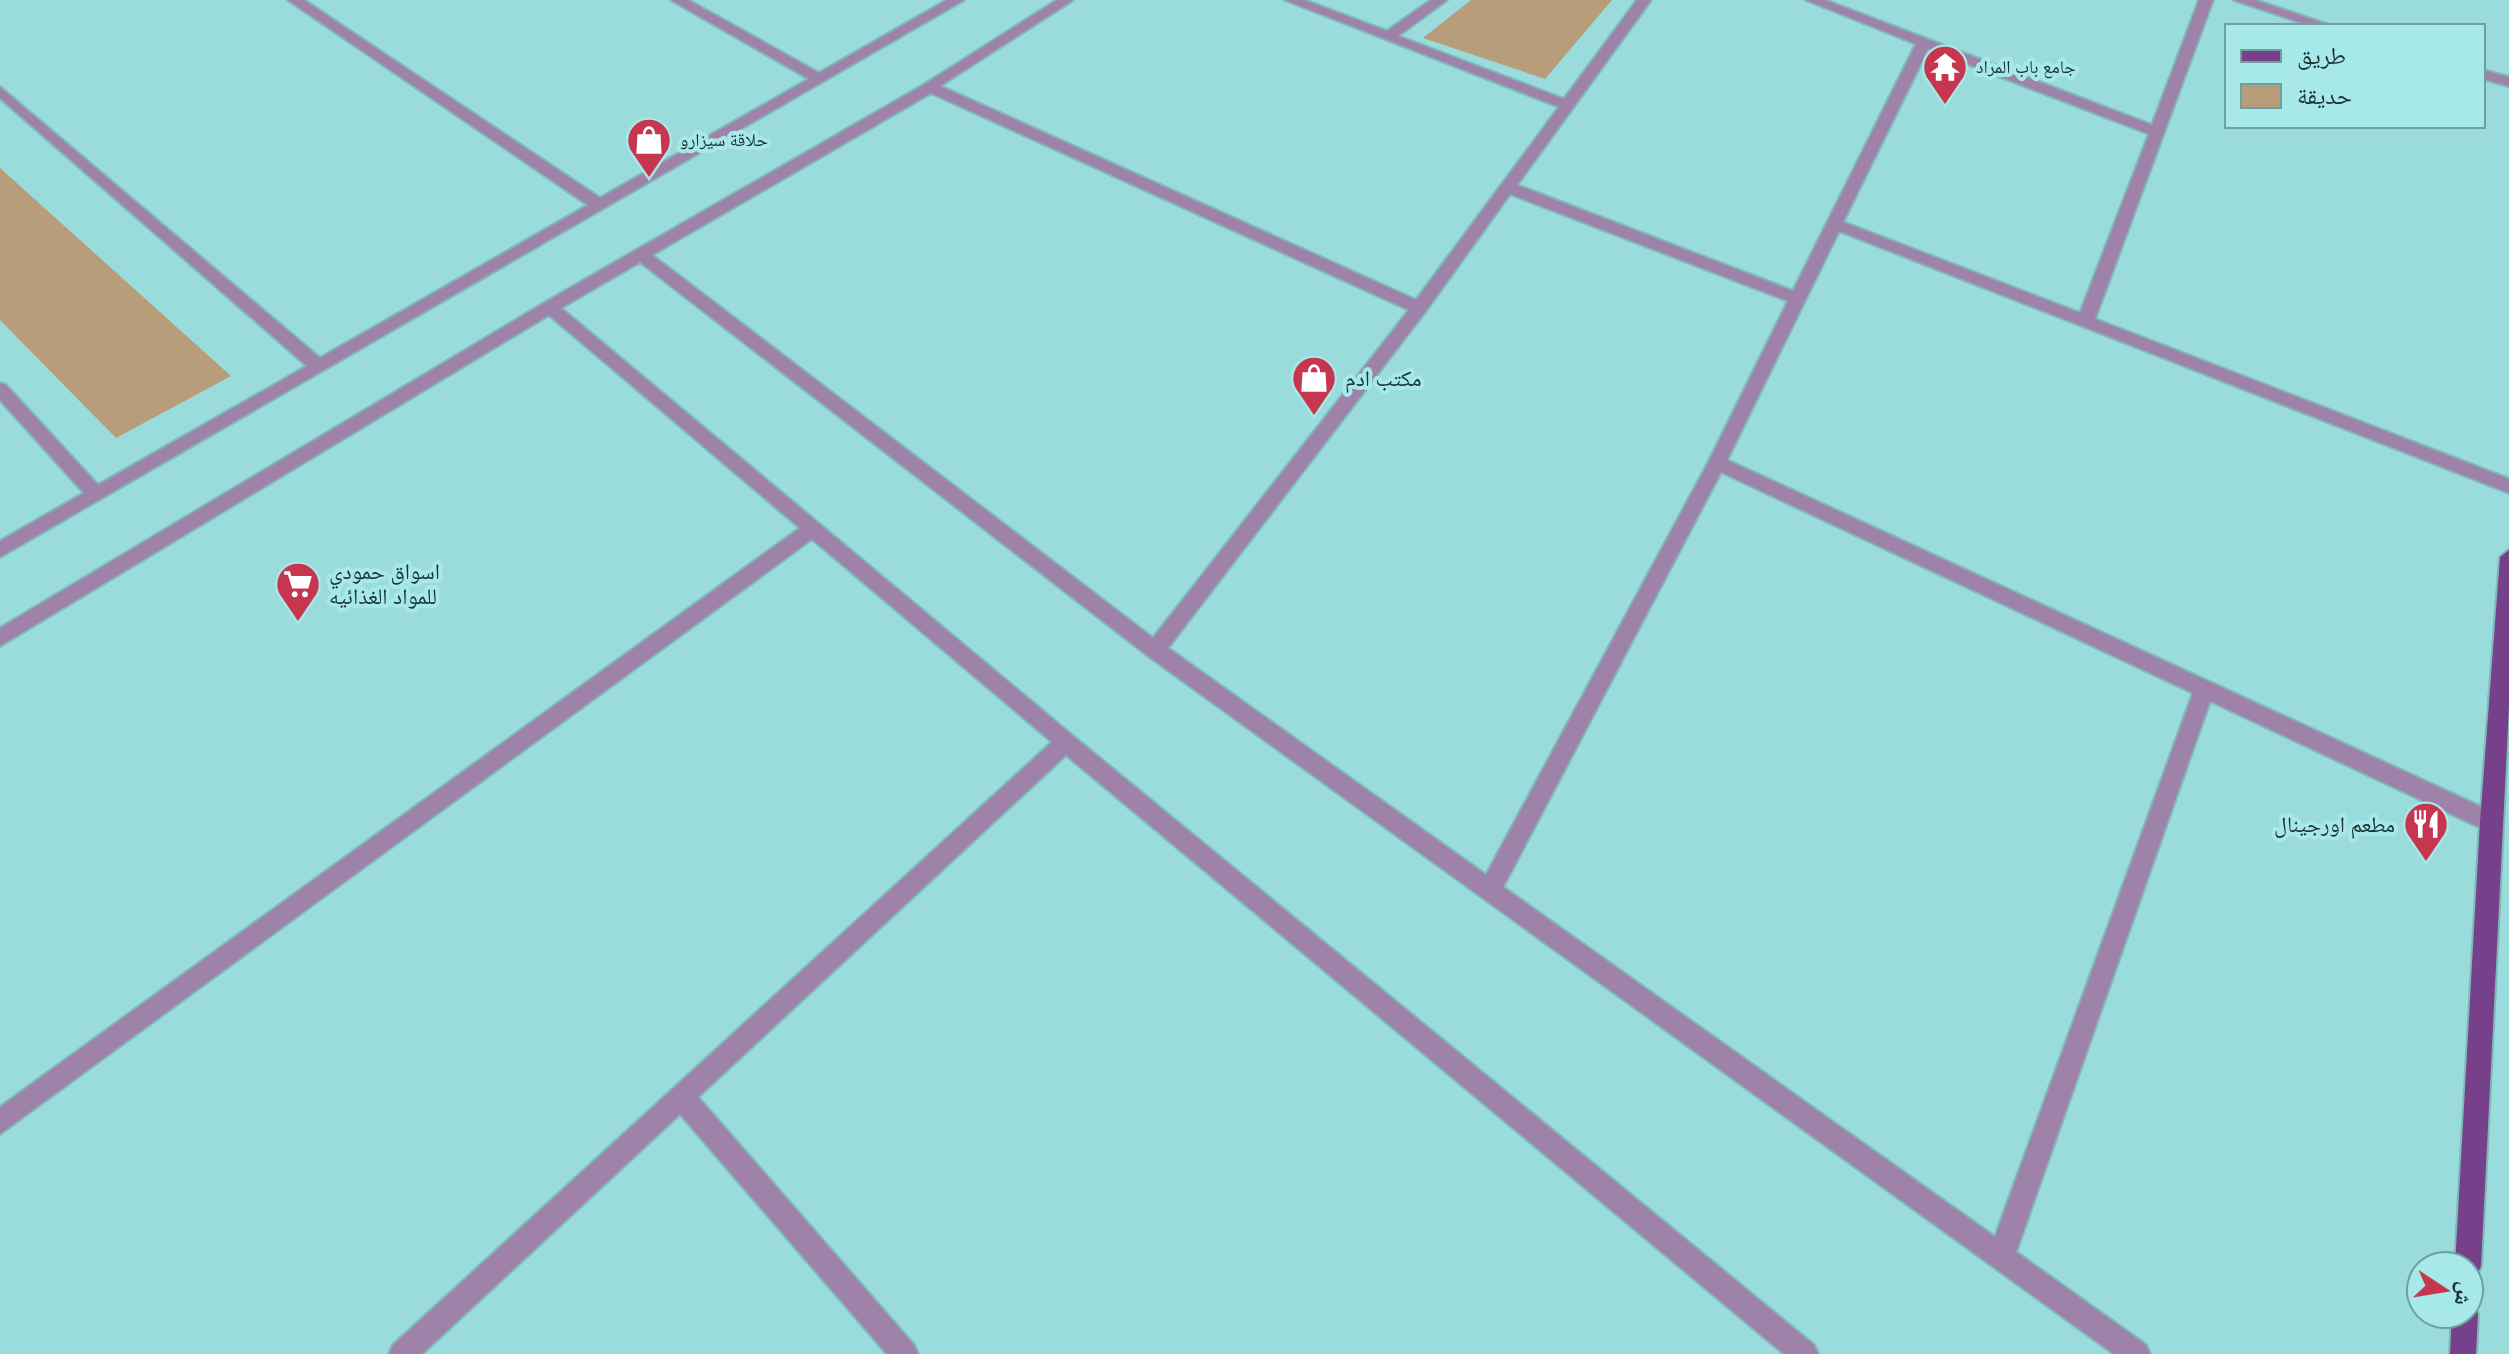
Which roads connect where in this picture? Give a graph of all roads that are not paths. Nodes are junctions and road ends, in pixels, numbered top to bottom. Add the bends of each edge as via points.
1 (295, 0) edge
2 (678, 0) edge
3 (957, 0) edge
4 (1066, 0) edge
5 (1292, 0) edge
6 (1440, 0) edge
7 (1644, 0) edge
8 (1813, 0) edge
9 (2206, 0) edge
10 (2241, 0) edge
11 (2319, 24) edge
12 (1388, 37) junction
13 (1924, 42) junction
14 (2485, 75) edge
15 (819, 79) junction
16 (2509, 82) edge
17 (930, 87) junction
18 (0, 91) edge
19 (1567, 105) junction
20 (2157, 132) junction
21 (1507, 187) junction
22 (599, 205) junction
23 (1834, 224) junction
24 (642, 255) junction
25 (1798, 299) junction
26 (550, 307) junction
27 (1419, 308) junction
28 (2086, 320) junction
29 (319, 367) junction
30 (0, 389) edge
31 (1717, 463) junction
32 (2509, 486) edge
33 (96, 495) junction
34 (812, 529) junction
35 (0, 550) edge
36 (2509, 557) edge
37 (0, 638) edge
38 (1155, 650) junction
39 (2204, 689) junction
40 (1066, 742) junction
41 (2491, 822) junction
42 (1489, 892) junction
43 (682, 1097) junction
44 (0, 1122) edge
45 (2469, 1250) edge
46 (2001, 1257) junction
47 (2464, 1330) edge
48 (402, 1354) edge
49 (905, 1354) edge
50 (1805, 1354) edge
51 (2137, 1354) edge
52 (2463, 1354) edge

1 - 22 street
2 - 15 street
3 - 15 street
4 - 17 street
5 - 12 street
6 - 12 street
7 - 19 street
8 - 13 street
9 - 20 street
10 - 11 street
12 - 19 street
13 - 20 street
13 - 23 street
14 - 16 street
15 - 22 street
17 - 24 street
17 - 27 street
18 - 29 street
19 - 21 street
20 - 28 street
21 - 25 street
21 - 27 street
22 - 29 street
23 - 25 street
23 - 28 street
24 - 26 street
24 - 38 street
25 - 31 street
26 - 34 street
26 - 37 street
27 - 38 street
28 - 32 street
29 - 33 street
30 - 33 street
31 - 39 street
31 - 42 street
33 - 35 street
34 - 40 street
34 - 44 street
36 - 41 main road
38 - 42 street
39 - 41 street
39 - 46 street
40 - 43 street
40 - 50 street
41 - 45 main road
42 - 46 street
43 - 48 street
43 - 49 street
46 - 51 street
47 - 52 main road

